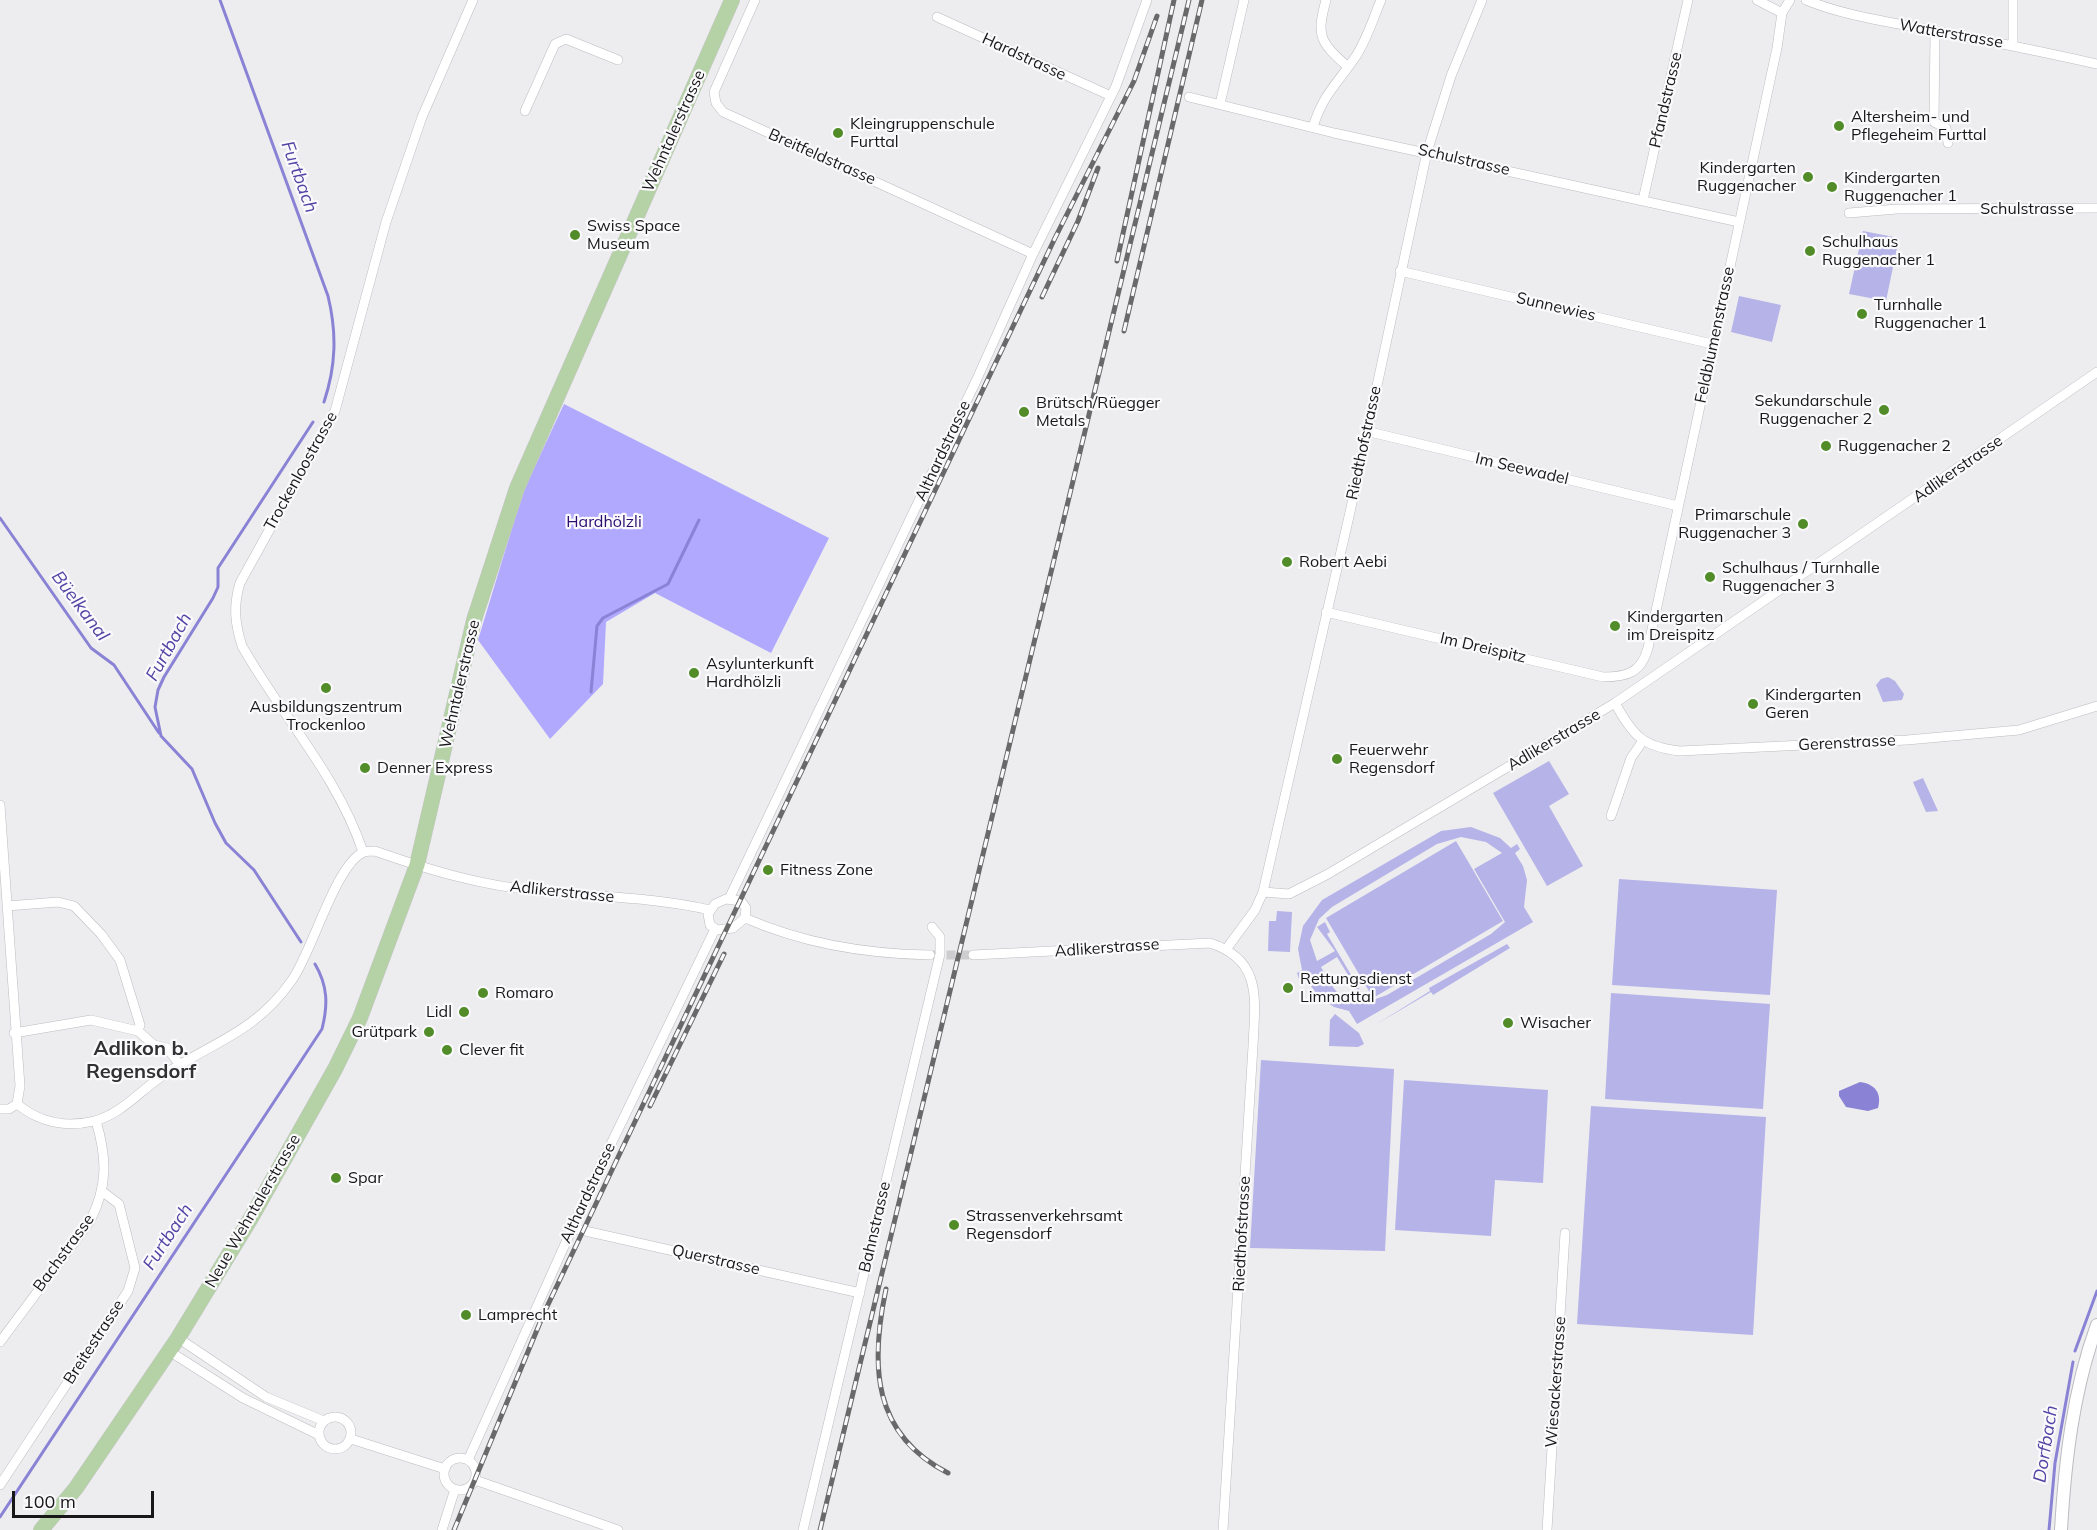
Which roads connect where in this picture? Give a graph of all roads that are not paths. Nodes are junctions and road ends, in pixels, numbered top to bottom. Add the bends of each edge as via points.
1 (473, 0) edge
2 (732, 0) edge
3 (755, 0) edge
4 (1147, 0) edge
5 (1244, 0) edge
6 (1326, 0) edge
7 (1381, 0) edge
8 (1482, 0) edge
9 (1688, 0) edge
10 (1757, 0) edge
11 (1790, 0) edge
12 (1806, 0) edge
13 (2013, 0) edge
14 (1782, 13) junction
15 (937, 17) dead end
16 (1935, 30) junction
17 (2013, 45) junction
18 (618, 60) dead end
19 (2097, 64) edge
20 (1348, 67) junction
21 (1111, 96) junction
22 (1189, 97) dead end
23 (1220, 104) junction
24 (525, 111) dead end
25 (1313, 127) junction
26 (1948, 143) dead end
27 (1427, 152) junction
28 (1643, 200) junction
29 (2097, 208) edge
30 (1849, 213) dead end
31 (1739, 222) junction
32 (1033, 254) junction
33 (1400, 271) junction
34 (1712, 344) junction
35 (2097, 372) edge
36 (1366, 431) junction
37 (1678, 506) junction
38 (1326, 612) junction
39 (1638, 670) joint
40 (1615, 703) junction
41 (2097, 706) edge
42 (1642, 742) junction
43 (0, 805) edge
44 (1611, 816) dead end
45 (363, 852) junction
46 (417, 866) junction
47 (1263, 891) junction
48 (729, 899) junction
49 (7, 906) junction
50 (710, 910) junction
51 (745, 918) junction
52 (932, 927) dead end
53 (715, 929) junction
54 (1227, 948) junction
55 (930, 954) tunnel mouth
56 (973, 955) tunnel mouth
57 (138, 1031) junction
58 (14, 1033) junction
59 (180, 1065) junction
60 (16, 1104) junction
61 (0, 1109) edge
62 (96, 1121) junction
63 (103, 1192) junction
64 (572, 1228) junction
65 (1565, 1233) dead end
66 (860, 1293) junction
67 (2097, 1325) edge
68 (178, 1338) junction
69 (0, 1342) edge
70 (169, 1352) junction
71 (324, 1421) junction
72 (319, 1435) junction
73 (351, 1439) junction
74 (468, 1460) junction
75 (445, 1469) junction
76 (475, 1480) junction
77 (0, 1485) edge
78 (455, 1489) junction
79 (41, 1530) edge
80 (442, 1530) edge
81 (618, 1530) edge
82 (803, 1530) edge
83 (1223, 1530) edge
84 (1547, 1530) edge
85 (2061, 1530) edge

1 - 45 street, Trockenloostrasse via 422,117 390,210 335,411 240,583 236,603 242,646 340,797
2 - 46 main road, Wehntalerstrasse via 513,496 474,620
3 - 32 street, Breitfeldstrasse via 714,92 716,104 723,112
4 - 21 street, Althardstrasse
5 - 23 street
6 - 20 street via 1319,24 1322,40
7 - 20 street via 1366,38
8 - 27 street, Riedthofstrasse via 1451,76
9 - 28 street, Pfandstrasse
10 - 14 street
11 - 14 street, Feldblumenstrasse
12 - 16 street, Watterstrasse via 1871,20
13 - 17 street
14 - 31 street, Feldblumenstrasse
15 - 21 street, Hardstrasse
16 - 17 street, Watterstrasse
16 - 26 street via 1934,122 1946,128
17 - 19 street, Watterstrasse
18 - 24 street via 566,39 555,44
20 - 25 street via 1327,93
21 - 32 street, Althardstrasse
22 - 23 street, Schulstrasse
23 - 25 street, Schulstrasse
25 - 27 street, Schulstrasse
27 - 28 street, Schulstrasse
27 - 33 street, Riedthofstrasse
28 - 31 street, Schulstrasse
29 - 30 street, Schulstrasse via 1897,209
31 - 34 street, Feldblumenstrasse
32 - 48 street, Althardstrasse
33 - 34 street, Sunnewies
33 - 36 street, Riedthofstrasse
34 - 37 street, Feldblumenstrasse
35 - 40 street, Adlikerstrasse
36 - 37 street, Im Seewadel
36 - 38 street, Riedthofstrasse
37 - 39 street, Feldblumenstrasse via 1648,648
38 - 39 street, Im Dreispitz via 1603,677 1624,677
38 - 47 street, Riedthofstrasse
40 - 42 street via 1625,723
40 - 47 street, Adlikerstrasse via 1318,879 1289,894
41 - 42 street, Gerenstrasse via 2019,730 1907,740 1680,751
42 - 44 street via 1631,758
43 - 49 street
45 - 46 street via 375,851
45 - 59 street via 339,882 301,966 277,1001 255,1022
46 - 50 street, Adlikerstrasse via 491,885
46 - 68 main road, Neue Wehntalerstrasse via 360,1018 335,1070
47 - 54 street via 1255,910
48 - 50 street
48 - 51 street via 742,903
49 - 57 street via 58,902 74,906 120,960 140,1025
49 - 58 street
50 - 53 street via 708,920
51 - 53 street via 733,928
51 - 55 street via 844,946
52 - 66 street, Bahnstrasse via 940,937 940,954
53 - 64 street, Althardstrasse
54 - 56 street, Adlikerstrasse via 1194,942
54 - 83 street, Riedthofstrasse via 1246,966 1255,1002
57 - 58 street via 91,1020
57 - 59 street via 154,1045 167,1048
58 - 60 street via 20,1086
59 - 62 street via 119,1110
60 - 61 street
60 - 62 street via 53,1123 75,1125
62 - 63 street, Bachstrasse via 106,1168
63 - 69 street, Bachstrasse via 90,1221
63 - 77 street, Breitestrasse via 119,1204 134,1275 128,1291
64 - 66 street, Querstrasse
64 - 74 street, Althardstrasse
65 - 84 street, Wiesackerstrasse
66 - 82 street, Bahnstrasse
67 - 85 street via 2067,1448
68 - 70 main road, Neue Wehntalerstrasse
68 - 71 street via 266,1397
70 - 72 street via 243,1398
70 - 79 main road, Neue Wehntalerstrasse via 76,1488
71 - 72 street
71 - 73 street via 344,1419 351,1428
72 - 73 street via 331,1449 343,1448
73 - 75 street
74 - 75 street via 454,1459
74 - 76 street via 475,1467
75 - 78 street via 447,1483
76 - 78 street via 467,1488
76 - 81 street
78 - 80 street

